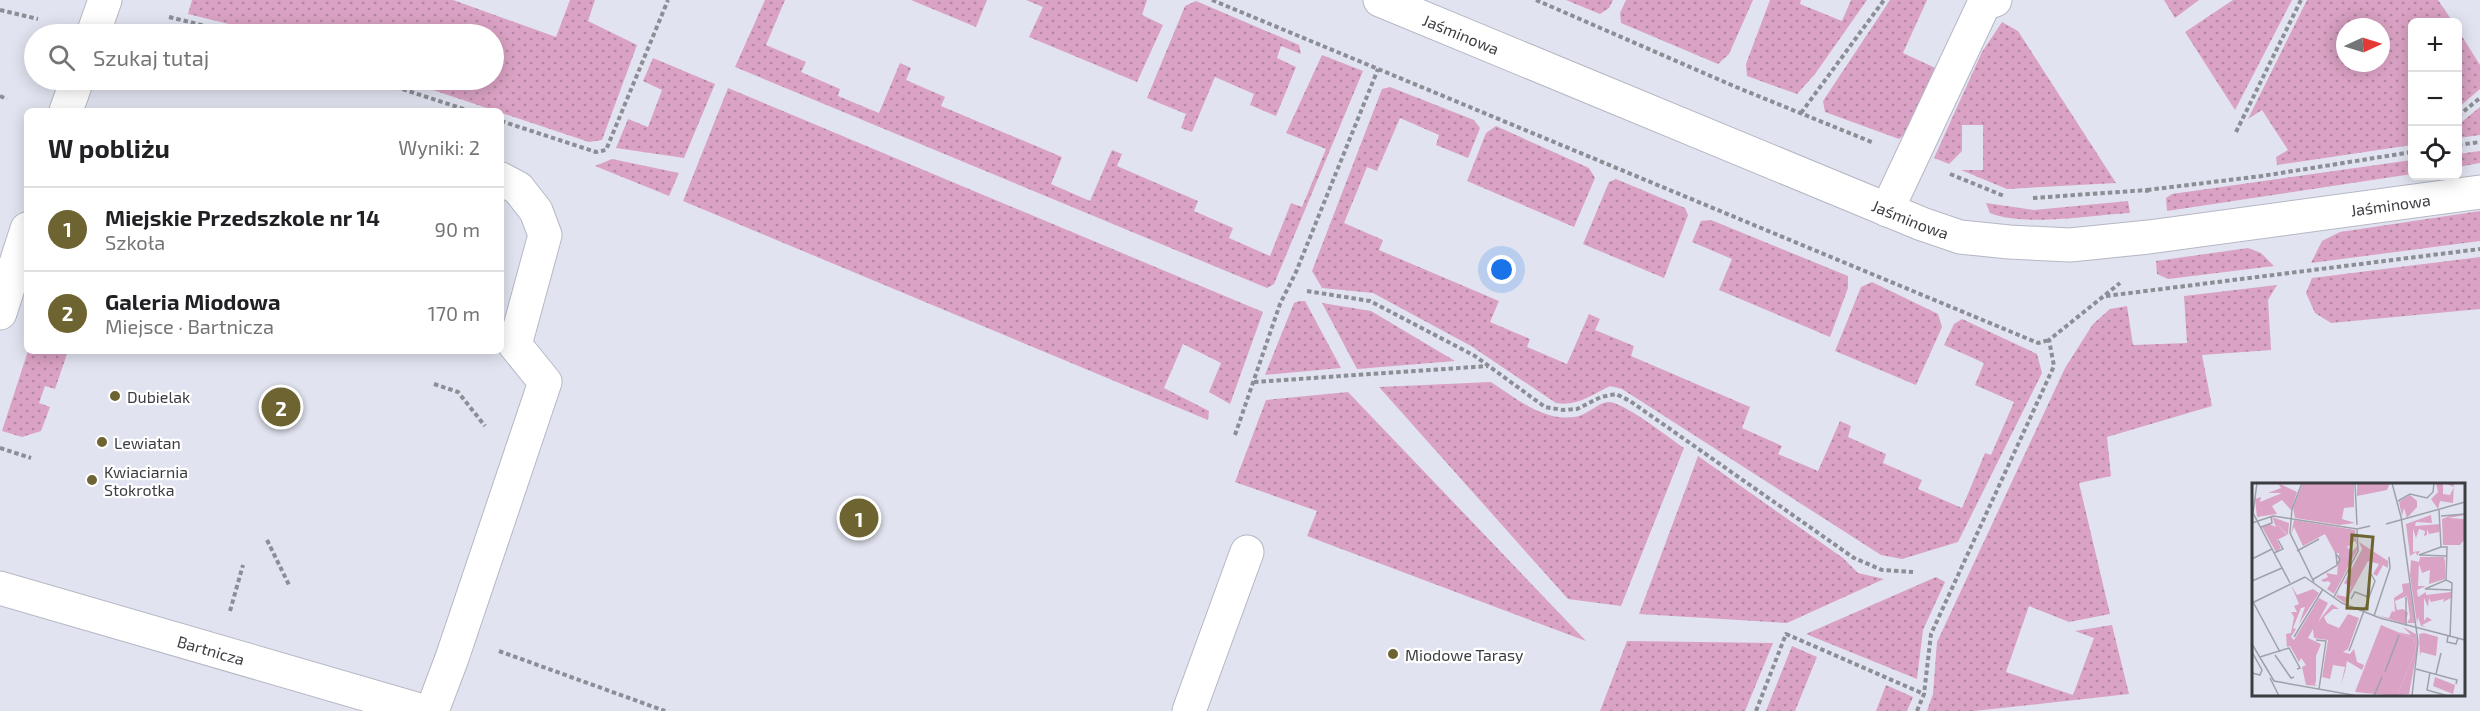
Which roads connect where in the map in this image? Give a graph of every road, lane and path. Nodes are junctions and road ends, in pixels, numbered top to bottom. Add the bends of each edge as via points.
1 (105, 0) edge
2 (668, 0) edge
3 (1212, 0) edge
4 (1380, 0) edge
5 (1536, 0) edge
6 (1884, 0) edge
7 (1995, 0) edge
8 (2301, 0) edge
9 (0, 10) edge
10 (169, 17) dead end
11 (38, 20) dead end
12 (97, 24) edge
13 (198, 24) edge
14 (1378, 69) junction
15 (73, 90) edge
16 (405, 90) edge
17 (0, 96) edge
18 (2480, 98) edge
19 (8, 99) dead end
20 (67, 108) edge
21 (461, 108) edge
22 (2462, 112) edge
23 (1801, 113) junction
24 (504, 122) edge
25 (2236, 132) dead end
26 (2480, 142) edge
27 (2462, 145) edge
28 (2408, 153) edge
29 (1912, 158) junction
30 (504, 181) edge
31 (2147, 190) junction
32 (2480, 192) edge
33 (2006, 197) dead end
34 (2030, 198) dead end
35 (1887, 210) junction
36 (2149, 237) junction
37 (24, 238) edge
38 (2480, 249) edge
39 (1307, 291) dead end
40 (2103, 297) junction
41 (0, 313) edge
42 (2049, 340) junction
43 (1488, 366) junction
44 (1254, 382) junction
45 (434, 384) dead end
46 (458, 392) dead end
47 (1235, 435) dead end
48 (0, 448) edge
49 (31, 458) dead end
50 (267, 540) dead end
51 (1247, 552) dead end
52 (243, 565) dead end
53 (1913, 572) dead end
54 (289, 585) dead end
55 (0, 588) edge
56 (220, 612) dead end
57 (229, 614) junction
58 (239, 617) dead end
59 (452, 658) junction
60 (1924, 694) junction
61 (423, 711) edge
62 (432, 711) edge
63 (665, 711) edge
64 (1190, 711) edge
65 (1756, 711) edge
66 (1917, 711) edge

1 - 12 street
2 - 24 path via 606,150 596,152
3 - 14 path
4 - 35 street, Jaśminowa
5 - 23 path
6 - 23 path
7 - 29 street via 1984,4
8 - 25 path
9 - 11 path
10 - 13 path
14 - 42 path via 2038,343
14 - 44 path via 1280,304
15 - 20 street
16 - 21 path
17 - 19 path
18 - 22 path
23 - 29 path
26 - 27 path
28 - 31 path
29 - 33 path
29 - 35 street
30 - 59 street via 518,188 536,211 545,235 515,345 545,382
31 - 34 path
31 - 36 path
32 - 36 street, Jaśminowa
35 - 36 street, Jaśminowa via 1960,237 2070,245
36 - 40 path via 2150,259
37 - 41 street
38 - 40 path
39 - 43 path via 1370,301
40 - 42 path
42 - 60 path via 2054,366 1931,634
43 - 44 path
43 - 53 path via 1545,407 1577,409 1616,394 1854,558 1882,570
44 - 47 path
45 - 46 path
48 - 49 path
50 - 54 path
51 - 64 street
52 - 57 path
55 - 61 street, Bartnicza
56 - 57 path
57 - 58 path
59 - 62 street
59 - 63 path via 486,646
60 - 65 path via 1786,634
60 - 66 path

